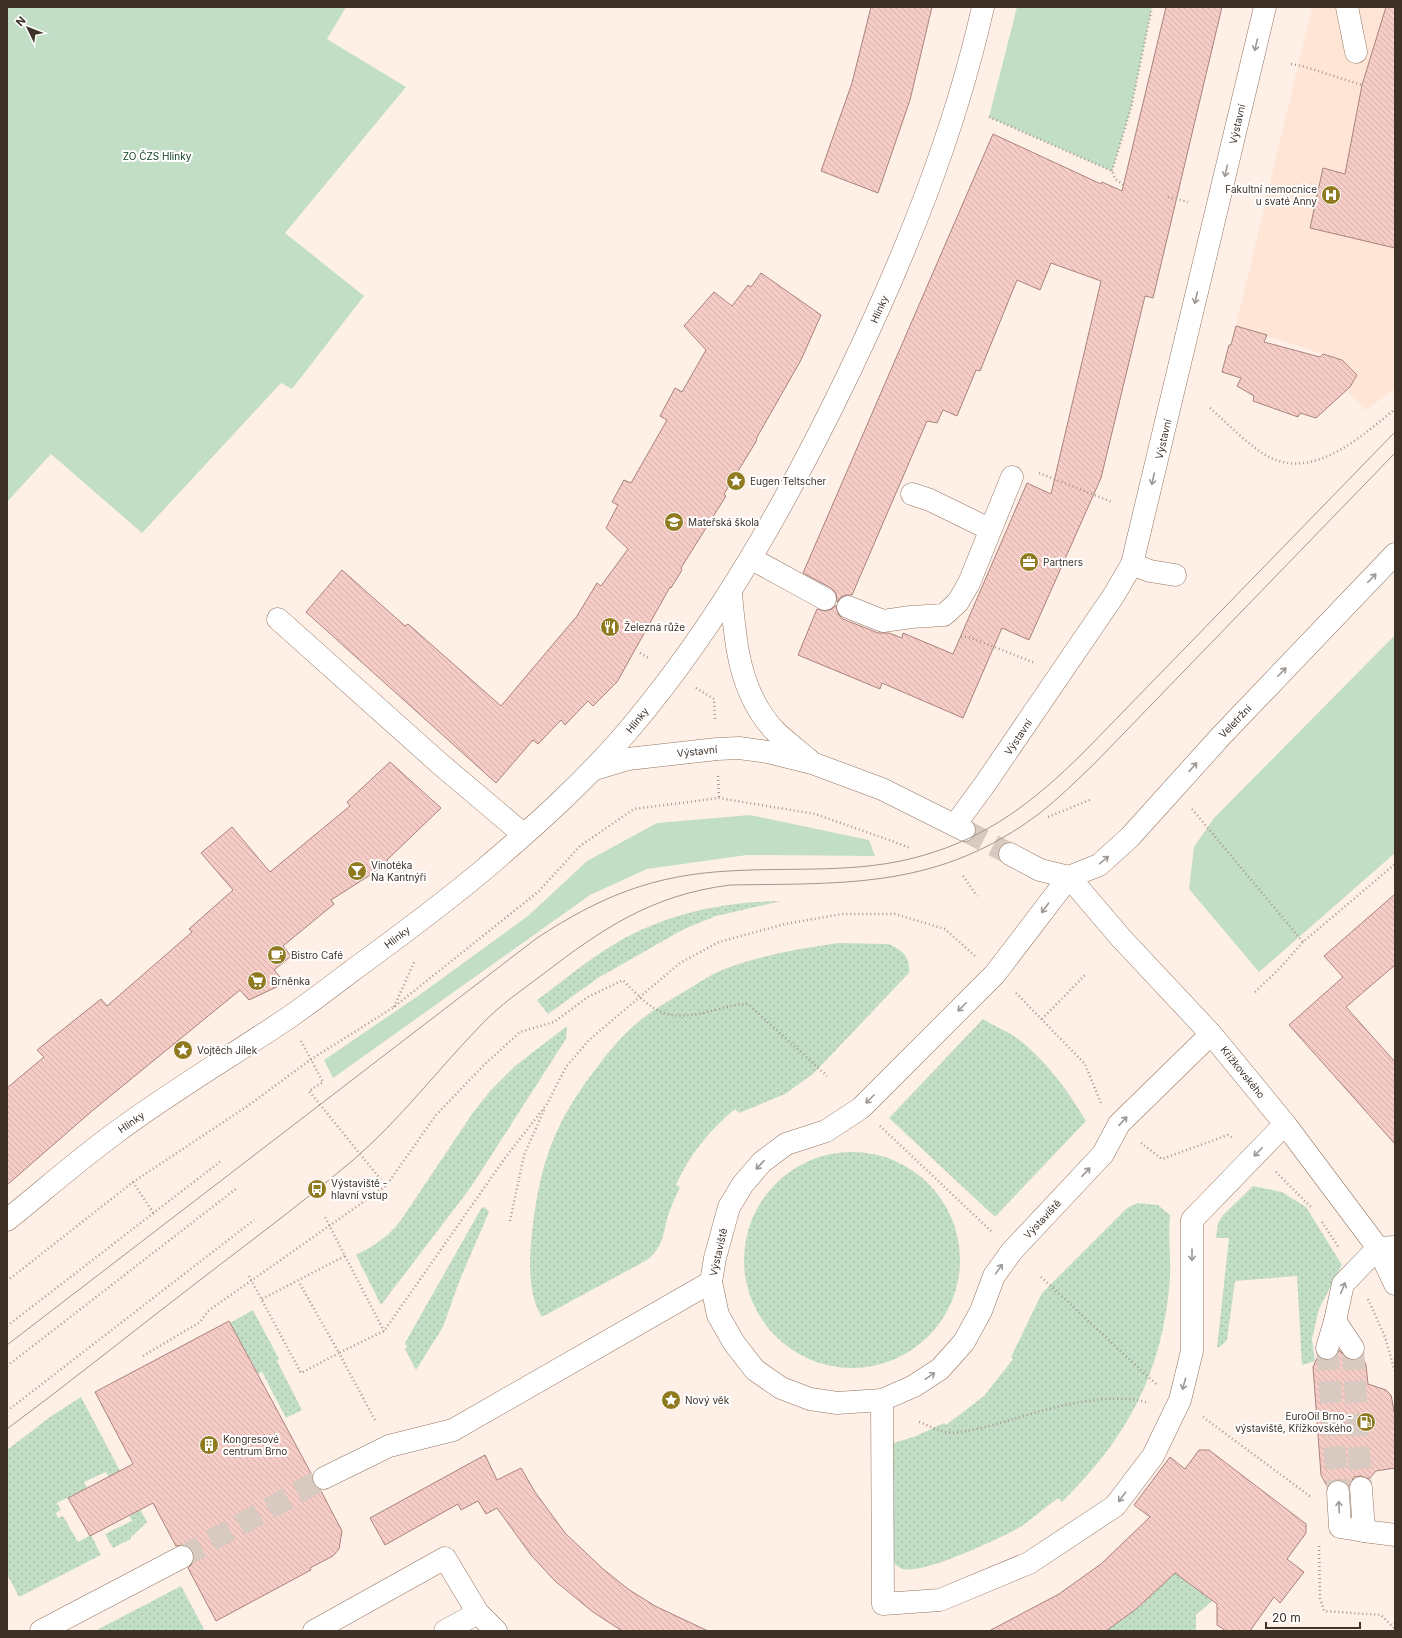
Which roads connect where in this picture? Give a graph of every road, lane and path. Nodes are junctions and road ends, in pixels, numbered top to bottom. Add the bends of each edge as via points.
1 (983, 7) edge
2 (1152, 7) edge
3 (1265, 7) edge
4 (1347, 7) edge
5 (1356, 52) dead end
6 (1291, 64) dead end
7 (1362, 85) dead end
8 (989, 117) dead end
9 (1112, 171) junction
10 (1124, 185) dead end
11 (1168, 197) dead end
12 (1188, 202) dead end
13 (1210, 408) dead end
14 (1395, 409) edge
15 (1012, 477) dead end
16 (1056, 480) dead end
17 (912, 494) dead end
18 (1112, 502) dead end
19 (989, 529) junction
20 (1395, 554) edge
21 (752, 559) junction
22 (1132, 564) junction
23 (1175, 574) dead end
24 (731, 593) junction
25 (825, 599) dead end
26 (848, 607) dead end
27 (278, 619) dead end
28 (969, 637) dead end
29 (640, 653) dead end
30 (1038, 664) dead end
31 (673, 674) junction
32 (717, 749) junction
33 (812, 763) junction
34 (595, 769) junction
35 (719, 798) junction
36 (1092, 799) dead end
37 (1192, 808) dead end
38 (1048, 817) dead end
39 (523, 834) junction
40 (910, 848) dead end
41 (1010, 854) tunnel mouth
42 (1395, 864) edge
43 (963, 876) dead end
44 (1069, 877) junction
45 (977, 896) dead end
46 (1303, 942) junction
47 (980, 961) dead end
48 (1085, 975) dead end
49 (1011, 989) dead end
50 (1255, 992) dead end
51 (638, 997) junction
52 (289, 1017) junction
53 (1042, 1019) junction
54 (1211, 1034) junction
55 (310, 1060) junction
56 (827, 1076) dead end
57 (547, 1104) junction
58 (861, 1108) junction
59 (1104, 1110) dead end
60 (1285, 1124) junction
61 (1140, 1142) dead end
62 (1254, 1155) junction
63 (221, 1160) dead end
64 (133, 1182) junction
65 (386, 1186) junction
66 (237, 1188) dead end
67 (1314, 1211) dead end
68 (154, 1214) junction
69 (1318, 1217) dead end
70 (325, 1218) dead end
71 (7, 1220) edge
72 (254, 1220) dead end
73 (510, 1222) dead end
74 (330, 1227) junction
75 (1387, 1248) edge
76 (1012, 1251) junction
77 (345, 1256) junction
78 (1354, 1274) junction
79 (249, 1276) dead end
80 (1041, 1277) dead end
81 (7, 1281) edge
82 (251, 1282) junction
83 (711, 1282) junction
84 (300, 1284) dead end
85 (1395, 1284) edge
86 (262, 1299) junction
87 (1335, 1321) junction
88 (7, 1326) edge
89 (384, 1331) junction
90 (1327, 1348) tunnel mouth
91 (1353, 1348) tunnel mouth
92 (339, 1353) junction
93 (143, 1356) dead end
94 (7, 1366) edge
95 (1395, 1372) edge
96 (882, 1400) junction
97 (1180, 1400) junction
98 (1141, 1401) dead end
99 (7, 1411) edge
100 (919, 1422) dead end
101 (389, 1446) junction
102 (324, 1478) tunnel mouth
103 (1361, 1488) tunnel mouth
104 (1338, 1492) tunnel mouth
105 (1313, 1498) dead end
106 (1364, 1531) junction
107 (1395, 1535) edge
108 (1319, 1542) dead end
109 (182, 1557) tunnel mouth
110 (478, 1613) junction
111 (1395, 1622) edge
112 (1394, 1630) edge
113 (42, 1631) edge
114 (314, 1631) edge
115 (445, 1631) edge
116 (496, 1631) edge

1 - 21 street, Hlinky via 951,123 906,250 825,422
2 - 9 path via 1131,108
3 -> 22 street, Výstavní
4 - 5 street
6 - 7 path
8 - 9 path
9 - 10 path via 1115,179
11 - 12 path
13 - 14 path via 1261,452 1288,463 1311,462 1335,452 1362,436
15 - 19 street
16 - 18 path
17 - 19 street
19 - 26 street via 968,583 958,602 944,615 883,621
44 -> 20 street, Veletržní via 1099,864 1130,837 1221,736
21 - 24 street, Hlinky
21 - 25 street
22 - 23 street via 1150,571
22 - 33 street, Výstavní via 1110,601 989,778 960,827 882,789
24 - 31 street, Hlinky
24 - 33 street via 734,630 744,682 774,730
27 - 39 street via 439,763
28 - 30 path
29 - 31 path
31 - 32 path via 714,699
31 - 34 street, Hlinky via 633,726
32 - 33 street, Výstavní via 768,752
32 - 34 street, Výstavní via 628,759
32 - 35 path
34 - 39 street, Hlinky
35 - 40 path via 815,814
35 - 55 path via 634,809 580,846 539,891 394,1007
36 - 38 path
37 - 46 path
39 - 52 street, Hlinky via 406,931
41 - 44 street via 1040,870
42 - 46 path
43 - 45 path
44 - 54 street, Křížkovského via 1121,938
44 -> 58 street, Výstaviště via 995,974
46 - 50 path
47 - 51 path via 945,929 895,914 842,914 785,924 719,942 680,963
48 - 53 path
49 - 53 path
51 - 56 path via 661,1014 676,1016 691,1016 737,1004 748,1004
51 - 57 path via 589,1040 566,1067
51 - 65 path via 623,980 588,997 554,1022 520,1032 436,1115
52 - 55 path
52 - 71 street, Hlinky via 216,1063 112,1135
53 - 59 path via 1085,1064
54 - 60 street, Křížkovského
76 -> 54 street, Výstaviště via 1103,1154 1120,1124
55 - 64 path via 249,1105
55 - 65 path via 323,1082 309,1092
57 - 73 path via 524,1155
57 - 89 path via 505,1158
58 - 76 path
58 -> 83 street, Výstaviště via 826,1130 786,1144 762,1162 743,1184 729,1207 714,1258
60 -> 62 street
60 - 75 street, Křížkovského
61 - 62 path via 1162,1159 1228,1134
62 - 67 path via 1279,1175
62 -> 97 street via 1192,1220 1192,1351
63 - 68 path
64 - 68 path
64 - 81 path
65 - 74 path
66 - 94 path
68 - 88 path
69 - 78 path
70 - 74 path
72 - 99 path
74 - 77 path
74 - 82 path
75 - 78 street
75 - 85 street, Křížkovského
96 -> 76 street, Výstaviště via 914,1386 940,1369 964,1342 981,1311 994,1276
77 - 86 path
77 - 89 path
87 -> 78 street via 1343,1284
78 - 95 path via 1386,1337
79 - 82 path
80 - 97 path via 1151,1381
82 - 86 path
82 - 93 path via 208,1311 200,1322
83 - 96 street, Výstaviště via 718,1315 734,1343 755,1370 781,1388 810,1399 838,1404
83 - 101 street via 453,1430
84 - 92 path
86 - 92 path via 301,1373
87 - 90 street
87 - 91 street
89 - 92 path
92 - 101 path
97 -> 96 street via 1152,1456 1115,1506 1029,1563 940,1600 883,1604
97 - 105 path
98 - 100 path via 1117,1398 1076,1404 982,1429 946,1432
101 - 102 street
103 - 106 street
106 -> 104 street via 1340,1527
106 - 107 street
108 - 112 path via 1320,1598 1324,1611 1381,1615
109 - 113 street
110 - 114 street via 445,1558
110 - 115 street
110 - 116 street
111 - 112 path

